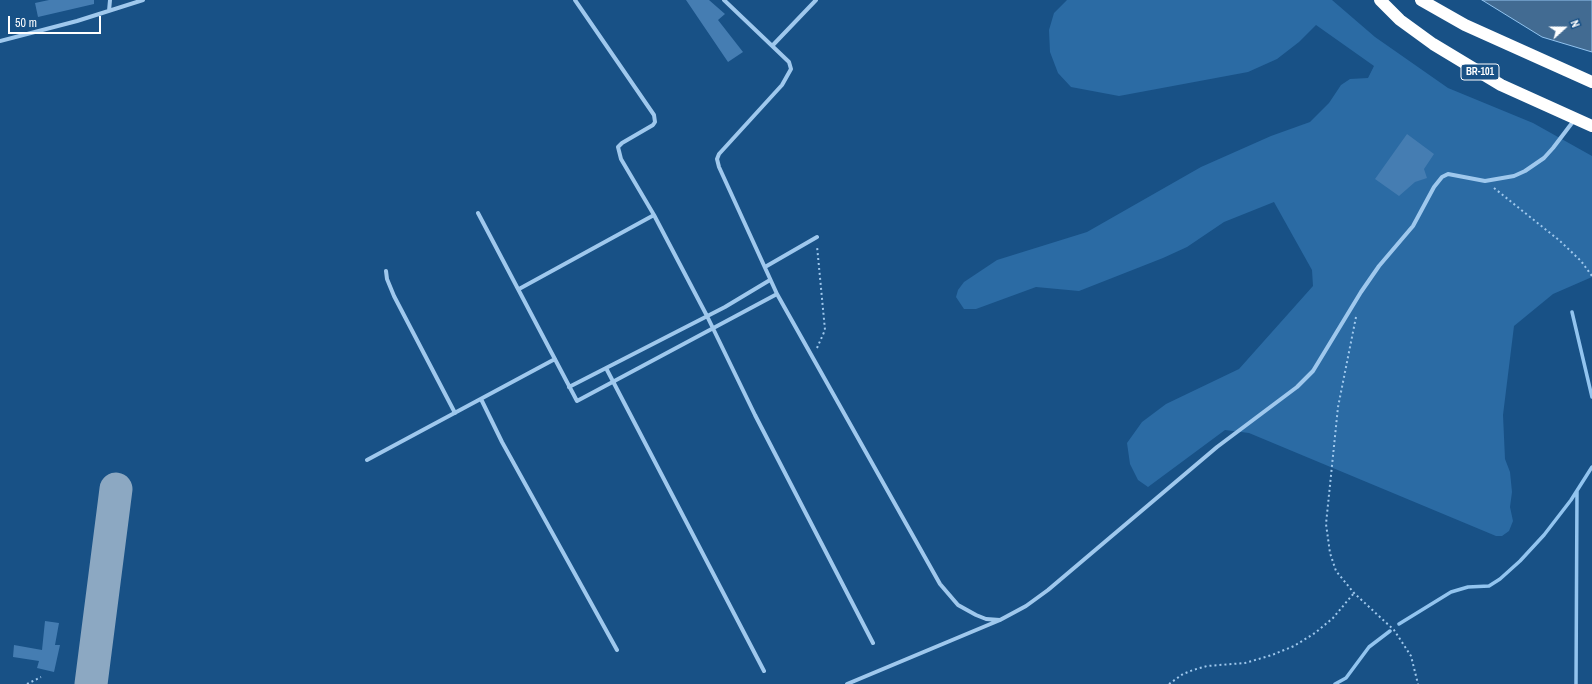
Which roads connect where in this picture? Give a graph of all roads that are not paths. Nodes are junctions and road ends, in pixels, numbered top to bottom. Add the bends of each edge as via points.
1 (110, 0) edge
2 (143, 0) edge
3 (575, 0) edge
4 (724, 0) edge
5 (816, 0) edge
6 (1380, 0) edge
7 (1421, 0) edge
8 (109, 11) junction
9 (0, 41) edge
10 (773, 46) junction
11 (1592, 82) edge
12 (1575, 118) junction
13 (1592, 126) edge
14 (478, 213) dead end
15 (654, 215) junction
16 (817, 237) road end
17 (765, 267) junction
18 (386, 271) dead end
19 (770, 280) junction
20 (519, 288) junction
21 (777, 294) junction
22 (707, 316) junction
23 (713, 329) junction
24 (555, 359) junction
25 (606, 368) junction
26 (613, 382) junction
27 (569, 387) junction
28 (481, 399) junction
29 (455, 413) junction
30 (367, 460) dead end
31 (1000, 620) junction
32 (873, 644) dead end
33 (617, 650) dead end
34 (764, 672) dead end
35 (847, 684) edge

1 - 8 street
2 - 8 street
3 - 15 street via 654,115 655,122 652,126 618,147 621,159
4 - 10 street
5 - 10 street
6 - 12 highway, BR-101 via 1400,20 1433,44 1501,85
7 - 11 highway via 1465,25
8 - 9 street
10 - 17 street via 789,62 791,69 788,76 717,159
12 - 13 highway, BR-101
12 - 31 street via 1553,148 1534,165 1514,176 1485,181 1448,174 1442,177 1413,226 1361,292 1313,371 1297,387 1217,447 1048,590
14 - 20 street
15 - 20 street
15 - 22 street
16 - 17 street
17 - 19 street
18 - 29 street via 394,296
19 - 21 street
19 - 22 street
20 - 24 street
21 - 23 street
21 - 31 street via 940,584 958,605 986,619
22 - 23 street
22 - 25 street
23 - 26 street
23 - 32 street
24 - 27 street
24 - 28 street
25 - 26 street
25 - 27 street
26 - 27 street via 576,401
26 - 34 street
28 - 29 street
28 - 33 street
29 - 30 street
31 - 35 street

